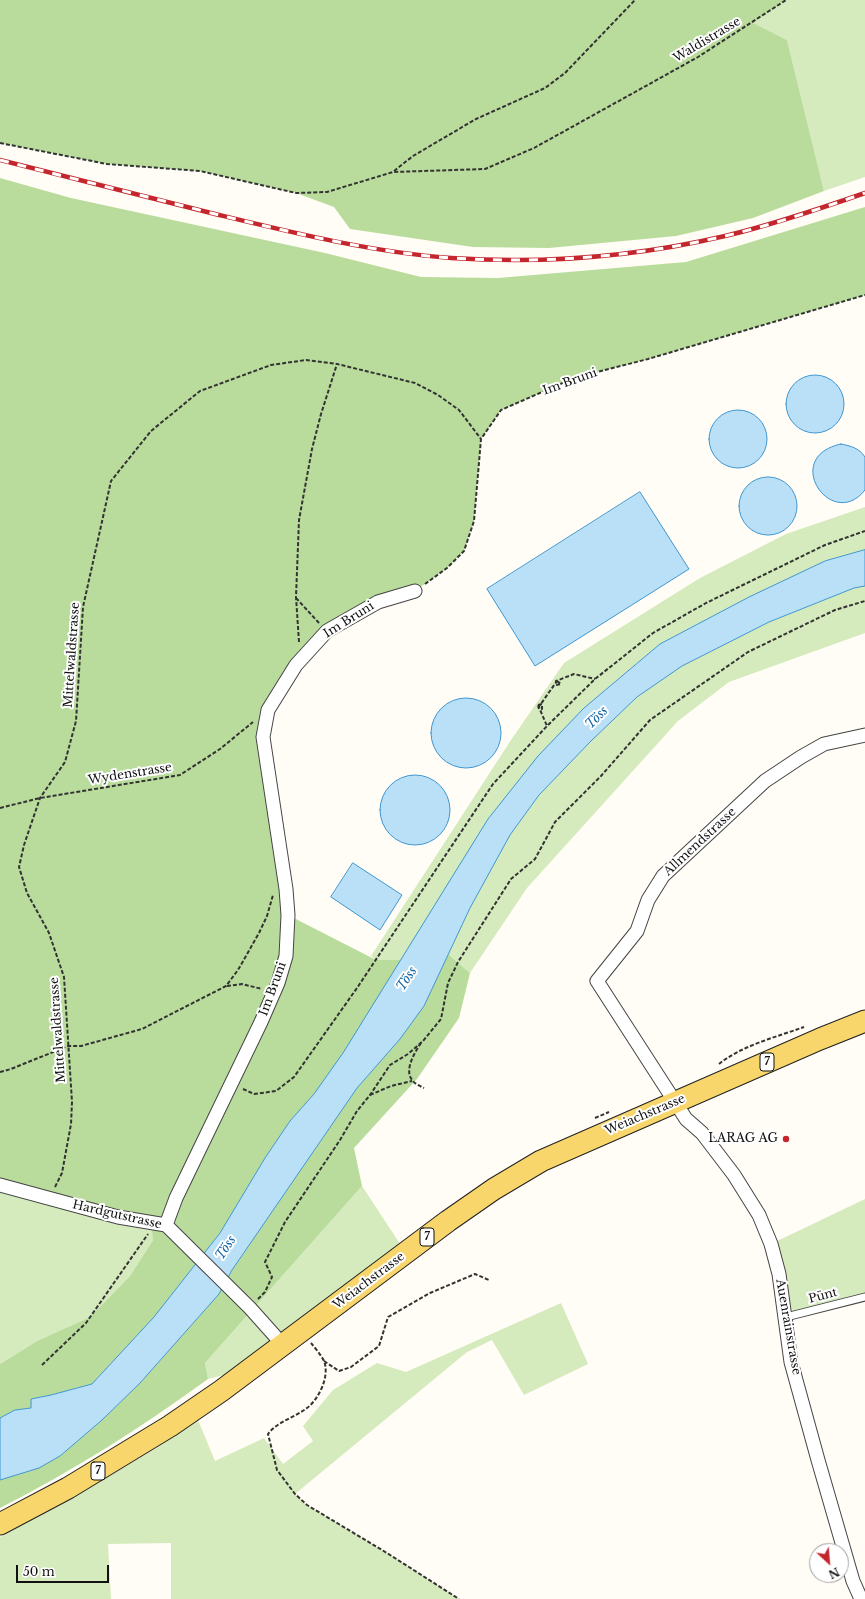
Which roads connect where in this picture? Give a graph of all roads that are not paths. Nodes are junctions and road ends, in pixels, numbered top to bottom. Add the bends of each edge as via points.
1 (414, 592) road end
2 (865, 735) edge
3 (865, 1021) edge
4 (675, 1102) junction
5 (0, 1185) edge
6 (159, 1224) junction
7 (865, 1296) edge
8 (786, 1317) junction
9 (283, 1345) junction
10 (0, 1524) edge
11 (861, 1599) edge

1 - 6 street, Im Bruni via 378,602 327,631 296,665 268,710 262,737 286,889 286,956 274,993 231,1084 176,1198
2 - 4 street, Allmendstrasse via 824,744 765,782 662,876 648,900 637,931 597,981
3 - 4 main road, Weiachstrasse / 7
4 - 8 street, Auenrainstrasse via 686,1119 702,1133 734,1175 759,1215 771,1244 779,1274
4 - 9 main road, Weiachstrasse / 7 via 547,1158 494,1189
5 - 6 street, Hardgutstrasse via 118,1217
6 - 9 street, Hardgutstrasse via 180,1238 249,1306
7 - 8 lane, Pünt
8 - 11 street, Auenrainstrasse via 793,1369 853,1582
9 - 10 main road, Weiachstrasse / 7 via 170,1426 68,1488

